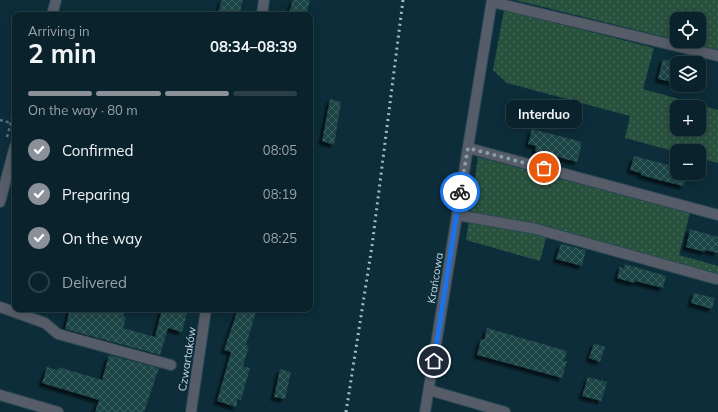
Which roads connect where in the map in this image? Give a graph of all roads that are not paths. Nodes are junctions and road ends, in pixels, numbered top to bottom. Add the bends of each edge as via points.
1 (56, 0) edge
2 (264, 0) edge
3 (492, 1) edge
4 (53, 12) edge
5 (262, 12) edge
6 (718, 56) edge
7 (10, 144) edge
8 (468, 148) junction
9 (0, 202) edge
10 (457, 215) junction
11 (718, 215) edge
12 (716, 279) dead end
13 (0, 307) edge
14 (12, 312) edge
15 (13, 312) edge
16 (206, 312) edge
17 (171, 364) dead end
18 (429, 390) junction
19 (0, 395) edge
20 (58, 412) edge
21 (191, 412) edge
22 (425, 412) edge
23 (505, 412) edge

1 - 4 street
2 - 5 street
3 - 6 street
3 - 8 street, Krańcowa
7 - 9 street
8 - 10 street, Krańcowa
8 - 11 street
10 - 12 street via 536,229
10 - 18 street, Krańcowa
13 - 14 street
15 - 17 street via 45,324 58,334
16 - 21 street, Czwartaków
18 - 22 street, Krańcowa
18 - 23 street
19 - 20 street

